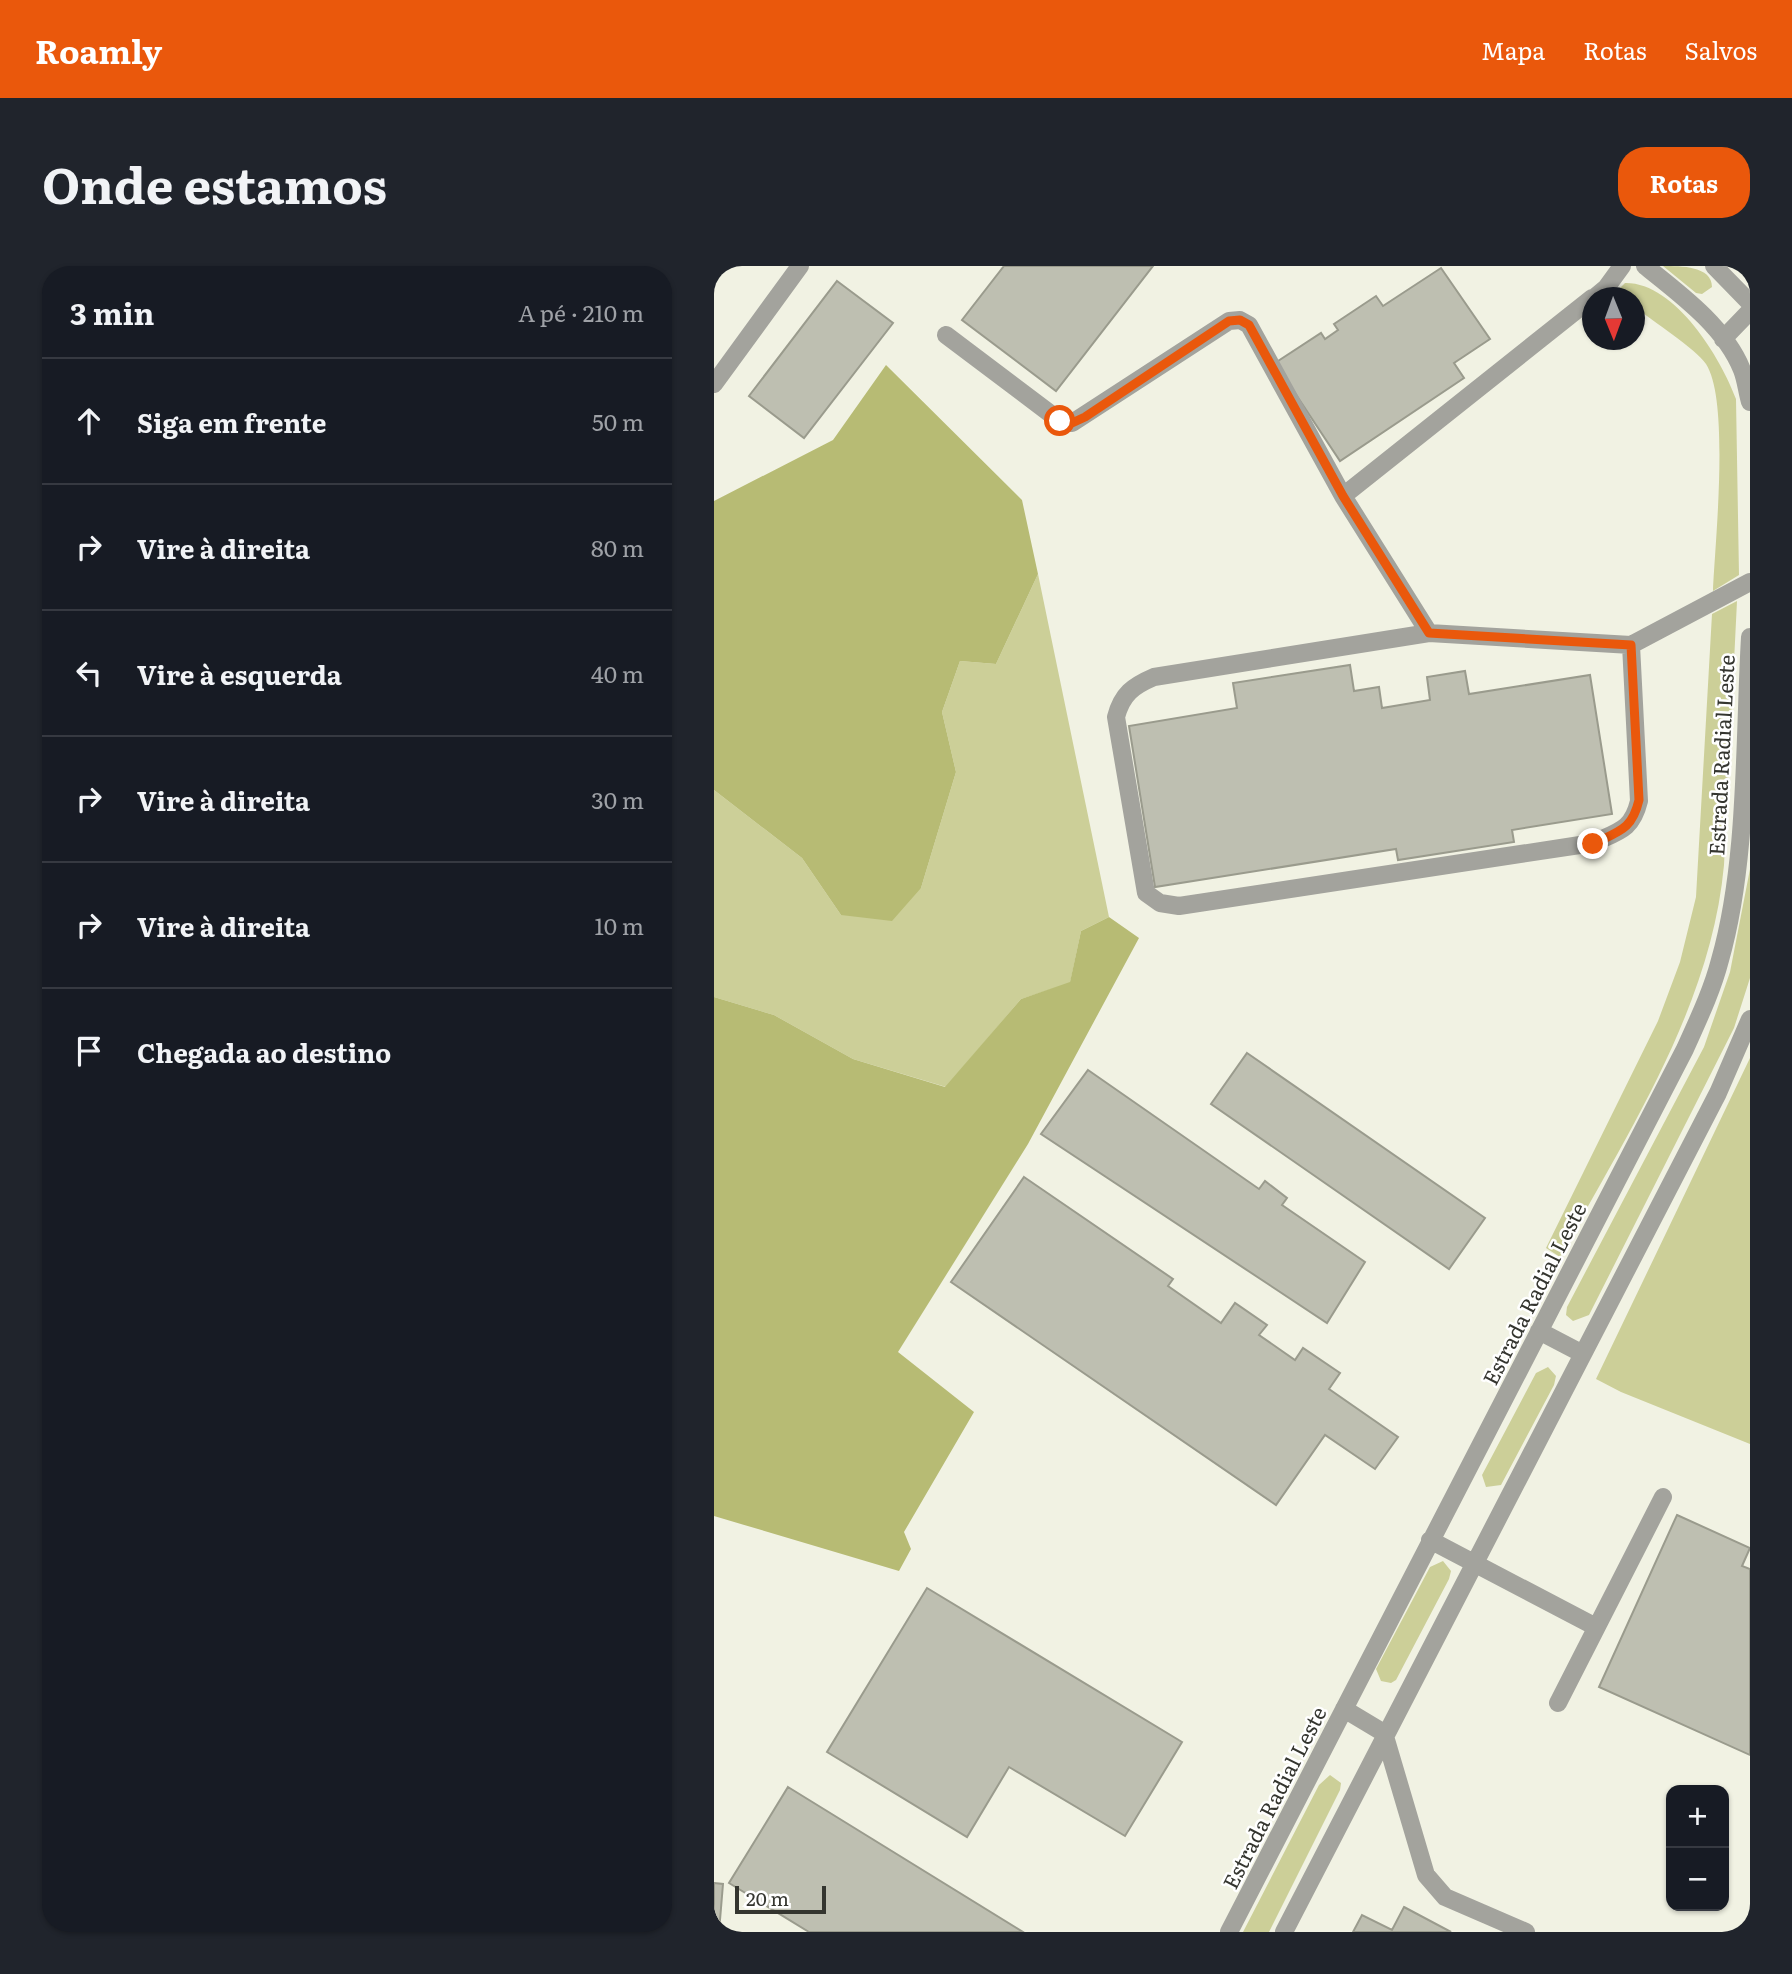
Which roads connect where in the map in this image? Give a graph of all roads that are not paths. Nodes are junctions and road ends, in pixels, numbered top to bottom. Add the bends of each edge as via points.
1 (800, 266) edge
2 (1622, 266) edge
3 (1645, 266) edge
4 (1714, 266) edge
5 (1607, 287) edge
6 (1750, 303) edge
7 (1582, 307) edge
8 (1750, 311) edge
9 (946, 335) dead end
10 (1723, 340) junction
11 (714, 384) edge
12 (1750, 402) edge
13 (1343, 496) junction
14 (1750, 582) edge
15 (1429, 633) junction
16 (1750, 637) edge
17 (1631, 645) junction
18 (1744, 850) edge
19 (1750, 1019) edge
20 (1539, 1331) junction
21 (1583, 1354) junction
22 (1663, 1497) dead end
23 (1430, 1540) junction
24 (1476, 1565) junction
25 (1596, 1627) junction
26 (1558, 1703) dead end
27 (1344, 1709) junction
28 (1384, 1733) junction
29 (1229, 1932) edge
30 (1284, 1932) edge
31 (1526, 1932) edge

1 - 11 street
2 - 5 street
3 - 10 street via 1688,300
4 - 6 street
7 - 13 street
8 - 10 street
9 - 13 street via 1060,421 1072,423 1229,321 1240,320 1249,325
10 - 12 street via 1742,370
13 - 15 street
14 - 17 street
15 - 17 street
15 - 17 street via 1154,677 1132,687 1120,702 1116,717 1146,893 1160,903 1179,906 1593,844 1623,829 1635,819 1639,800
16 - 18 street, Estrada Radial Leste
18 - 20 street, Estrada Radial Leste via 1721,960 1703,1008
19 - 21 street via 1718,1093
20 - 21 street
20 - 23 street, Estrada Radial Leste
21 - 24 street
22 - 25 street
23 - 24 street
23 - 27 street, Estrada Radial Leste
24 - 25 street
24 - 28 street
25 - 26 street
27 - 28 street
27 - 29 street, Estrada Radial Leste
28 - 30 street
28 - 31 street via 1426,1875 1446,1897

